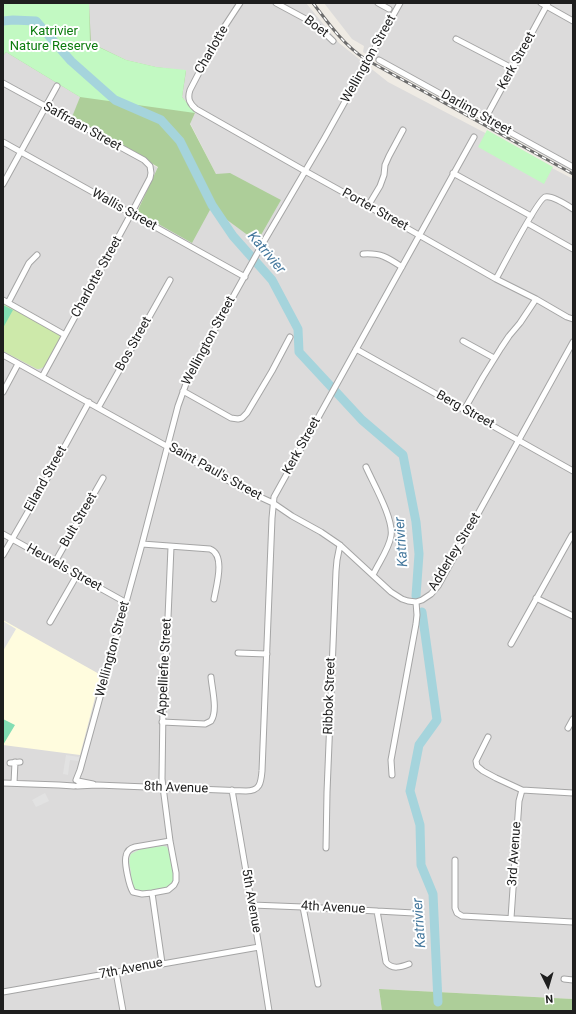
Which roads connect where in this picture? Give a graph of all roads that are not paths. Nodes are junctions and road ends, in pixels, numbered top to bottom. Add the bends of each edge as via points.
1 (240, 3) edge
2 (276, 3) edge
3 (378, 3) edge
4 (400, 3) edge
5 (541, 3) edge
6 (547, 5) edge
7 (389, 9) dead end
8 (573, 21) edge
9 (456, 39) dead end
10 (333, 41) dead end
11 (379, 60) dead end
12 (512, 68) junction
13 (3, 83) edge
14 (58, 86) dead end
15 (189, 99) joint
16 (46, 107) junction
17 (485, 119) junction
18 (404, 130) dead end
19 (474, 137) dead end
20 (3, 142) edge
21 (21, 152) junction
22 (573, 167) edge
23 (305, 171) junction
24 (453, 173) junction
25 (150, 178) joint
26 (3, 184) edge
27 (368, 206) junction
28 (573, 209) edge
29 (131, 214) junction
30 (531, 216) junction
31 (527, 223) junction
32 (419, 235) junction
33 (573, 249) edge
34 (363, 254) dead end
35 (37, 255) dead end
36 (402, 267) junction
37 (245, 276) junction
38 (496, 279) junction
39 (170, 280) dead end
40 (536, 299) junction
41 (6, 302) edge
42 (567, 317) junction
43 (573, 319) edge
44 (573, 322) edge
45 (65, 335) junction
46 (290, 337) dead end
47 (463, 341) dead end
48 (573, 342) edge
49 (356, 349) junction
50 (3, 356) edge
51 (494, 358) junction
52 (18, 364) junction
53 (42, 376) junction
54 (183, 391) junction
55 (3, 392) edge
56 (89, 402) junction
57 (98, 408) junction
58 (464, 410) junction
59 (519, 440) junction
60 (167, 446) junction
61 (366, 467) dead end
62 (573, 471) edge
63 (103, 478) dead end
64 (273, 503) junction
65 (3, 534) edge
66 (572, 535) edge
67 (12, 539) junction
68 (142, 544) junction
69 (340, 545) junction
70 (171, 547) junction
71 (3, 555) edge
72 (55, 562) junction
73 (77, 575) junction
74 (373, 575) junction
75 (536, 598) junction
76 (214, 599) dead end
77 (125, 602) junction
78 (416, 602) junction
79 (573, 616) edge
80 (50, 622) dead end
81 (511, 644) dead end
82 (238, 653) dead end
83 (267, 654) junction
84 (211, 677) dead end
85 (573, 719) edge
86 (162, 722) junction
87 (568, 728) dead end
88 (488, 737) dead end
89 (15, 762) dead end
90 (392, 775) dead end
91 (3, 783) edge
92 (14, 783) junction
93 (75, 783) junction
94 (163, 788) junction
95 (232, 790) junction
96 (255, 790) joint
97 (522, 790) junction
98 (573, 793) edge
99 (170, 841) junction
100 (326, 848) dead end
101 (456, 860) dead end
102 (152, 893) junction
103 (252, 905) junction
104 (303, 907) junction
105 (377, 911) junction
106 (414, 913) dead end
107 (511, 918) junction
108 (573, 922) edge
109 (259, 947) junction
110 (162, 963) junction
111 (409, 964) dead end
112 (116, 972) junction
113 (564, 979) dead end
114 (573, 980) edge
115 (318, 984) dead end
116 (3, 992) edge
117 (123, 1011) edge
118 (269, 1011) edge

1 - 15 street, Charlotte via 217,38 192,86
2 - 10 street, Boet via 315,24
3 - 7 street
4 - 23 street, Wellington Street
5 - 6 street
6 - 8 street
6 - 12 street, Kerk Street
9 - 12 street
11 - 17 street, Darling Street
12 - 17 street, Kerk Street
13 - 16 street, Saffraan Street
14 - 16 street
15 - 23 street, Porter Street via 196,109
16 - 21 street
16 - 25 street, Saffraan Street via 148,163 151,169
17 - 22 street, Darling Street
18 - 27 street via 385,164 380,186
19 - 24 street, Kerk Street
20 - 21 street, Wallis Street
21 - 26 street
21 - 29 street, Wallis Street
23 - 27 street, Porter Street
23 - 37 street, Wellington Street
24 - 30 street
24 - 32 street, Kerk Street
25 - 29 street, Charlotte Street
27 - 32 street, Porter Street
28 - 30 street via 547,196 542,199
29 - 37 street, Wallis Street
29 - 45 street, Charlotte Street
30 - 31 street
31 - 33 street
31 - 38 street
32 - 36 street, Kerk Street
32 - 38 street, Porter Street
34 - 36 street via 386,256
35 - 41 street via 29,263
36 - 49 street, Kerk Street
37 - 54 street, Wellington Street
38 - 40 street, Porter Street
39 - 57 street, Bos Street
40 - 42 street, Porter Street
40 - 51 street
41 - 45 street
42 - 43 street, Porter Street
42 - 44 street, Porter Street
45 - 53 street, Charlotte Street
46 - 54 street via 264,385 242,418 231,418
47 - 51 street
48 - 59 street, Adderley Street
49 - 58 street, Berg Street
49 - 64 street, Kerk Street via 275,494
50 - 52 street, Saint Paul's Street
51 - 58 street
52 - 53 street, Saint Paul's Street
52 - 55 street
53 - 56 street, Saint Paul's Street
54 - 60 street, Wellington Street
56 - 57 street, Saint Paul's Street
56 - 67 street, Eiland Street
57 - 60 street, Saint Paul's Street
58 - 59 street, Berg Street
59 - 62 street, Berg Street
59 - 78 street, Adderley Street via 438,586 431,594
60 - 64 street, Saint Paul's Street
60 - 68 street, Wellington Street
61 - 74 street via 391,522 392,534
63 - 72 street, Bult Street
64 - 69 street, Saint Paul's Street
64 - 83 street, Kerk Street
65 - 67 street, Heuvels Street
66 - 75 street
67 - 71 street, Eiland Street
67 - 72 street, Heuvels Street
68 - 70 street
68 - 77 street, Wellington Street
69 - 74 street, Saint Paul's Street
69 - 100 street, Ribbok Street via 336,560
70 - 76 street via 210,549 216,553 219,572
70 - 86 street, Appelliefie Street
72 - 73 street, Heuvels Street
73 - 77 street, Heuvels Street
73 - 80 street
74 - 78 street, Saint Paul's Street via 396,596
75 - 79 street
75 - 81 street
77 - 93 street, Wellington Street
78 - 90 street, Adderley Street via 416,624 391,760
82 - 83 street
83 - 96 street, Kerk Street via 262,778
84 - 86 street via 214,714 211,722
85 - 87 street
86 - 94 street, Appelliefie Street
88 - 97 street via 476,764 483,771
89 - 92 street
91 - 92 street, 8th Avenue
92 - 93 street, 8th Avenue
93 - 94 street, 8th Avenue
94 - 95 street, 8th Avenue
94 - 99 street, Appelliefie Street
95 - 96 street, 8th Avenue
95 - 103 street, 5th Avenue
97 - 98 street
97 - 107 street, 3rd Avenue via 519,801
99 - 102 street via 176,883 168,890
99 - 102 street via 135,847 126,854 132,890 139,894
101 - 107 street via 457,913 462,916
102 - 110 street
103 - 104 street, 4th Avenue
103 - 109 street, 5th Avenue
104 - 105 street, 4th Avenue
104 - 115 street
105 - 106 street, 4th Avenue
105 - 111 street via 386,962 393,967
107 - 108 street
109 - 110 street, 7th Avenue
109 - 118 street, 5th Avenue
110 - 112 street, 7th Avenue
112 - 116 street, 7th Avenue
112 - 117 street
113 - 114 street

